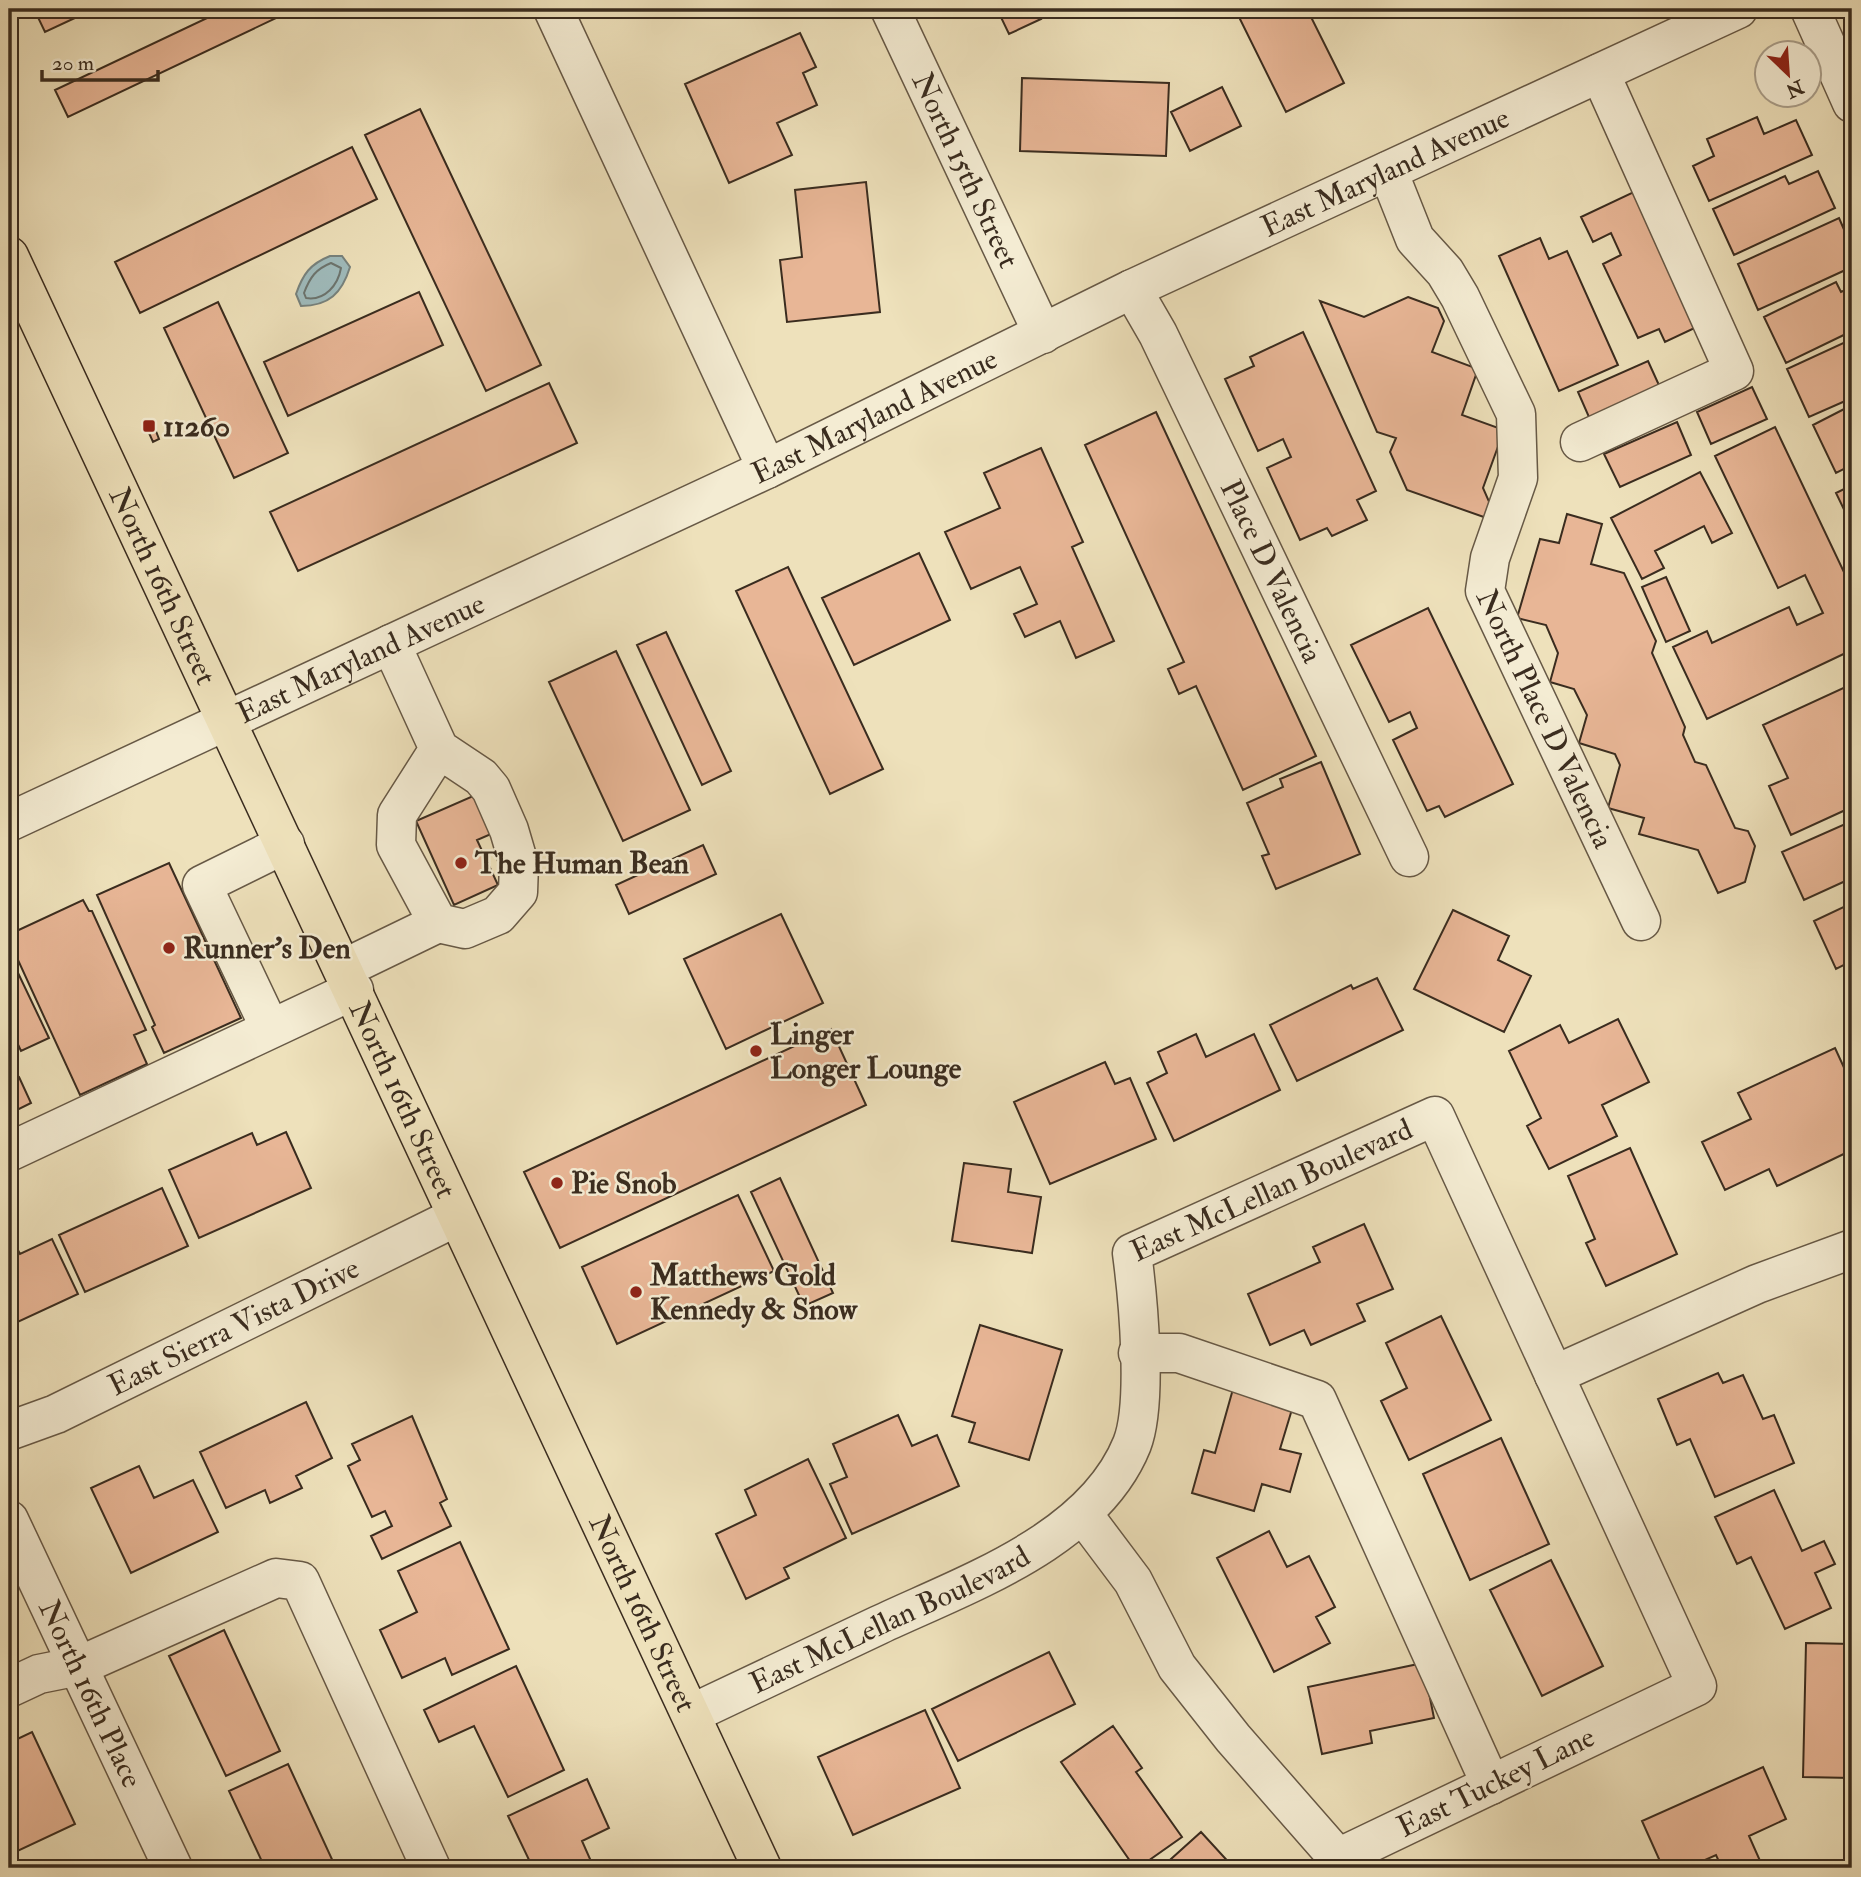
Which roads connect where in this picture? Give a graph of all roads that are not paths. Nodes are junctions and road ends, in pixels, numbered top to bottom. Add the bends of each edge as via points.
1 (553, 9) edge
2 (890, 9) edge
3 (1738, 9) edge
4 (1810, 9) edge
5 (1600, 73) junction
6 (1852, 103) edge
7 (1388, 171) junction
8 (9, 256) edge
9 (1132, 289) junction
10 (1043, 334) junction
11 (1580, 442) dead end
12 (767, 470) junction
13 (391, 644) junction
14 (226, 718) junction
15 (439, 749) junction
16 (9, 822) edge
17 (285, 844) junction
18 (1409, 857) dead end
19 (1641, 922) dead end
20 (438, 923) junction
21 (348, 979) junction
22 (270, 1028) junction
23 (9, 1152) edge
24 (456, 1216) junction
25 (1852, 1249) edge
26 (1139, 1353) junction
27 (1554, 1375) junction
28 (9, 1431) edge
29 (1082, 1513) junction
30 (9, 1520) edge
31 (79, 1666) junction
32 (9, 1688) edge
33 (691, 1714) junction
34 (1491, 1785) junction
35 (171, 1868) edge
36 (431, 1868) edge
37 (762, 1868) edge

1 - 12 street
2 - 10 street, North 15th Street
3 - 5 street, East Maryland Avenue
4 - 6 street
5 - 7 street, East Maryland Avenue
5 - 11 street via 1734,371
7 - 9 street, East Maryland Avenue
7 - 19 street, North Place D Valencia via 1415,239 1460,297 1516,414 1518,478 1490,558 1485,591
8 - 14 main road, North 16th Street
9 - 10 street, East Maryland Avenue
9 - 18 street, Place D Valencia via 1158,334
10 - 12 street, East Maryland Avenue
12 - 13 street, East Maryland Avenue
13 - 14 street, East Maryland Avenue
13 - 15 street
14 - 16 street, East Maryland Avenue
14 - 17 main road, North 16th Street
15 - 20 street via 397,815 396,845
15 - 20 street via 491,789 519,864 518,892 498,915 465,929
17 - 21 main road, North 16th Street
17 - 22 street via 202,886
20 - 21 street
21 - 22 street
21 - 24 main road, North 16th Street
22 - 23 street
24 - 28 street, East Sierra Vista Drive via 56,1414
24 - 33 main road, North 16th Street
25 - 27 street via 1758,1284
26 - 27 street, East McLellan Boulevard via 1132,1253 1435,1116
26 - 29 street, East McLellan Boulevard via 1133,1441 1115,1478
26 - 34 street via 1179,1353 1317,1400
27 - 34 street, East Tuckey Lane via 1697,1686
29 - 33 street, East McLellan Boulevard via 1021,1559
29 - 34 street, East Tuckey Lane via 1133,1581 1177,1667 1338,1858
30 - 31 street, North 16th Place
31 - 32 street via 39,1674
31 - 35 street, North 16th Place
31 - 36 street via 276,1578 300,1581
33 - 37 main road, North 16th Street

